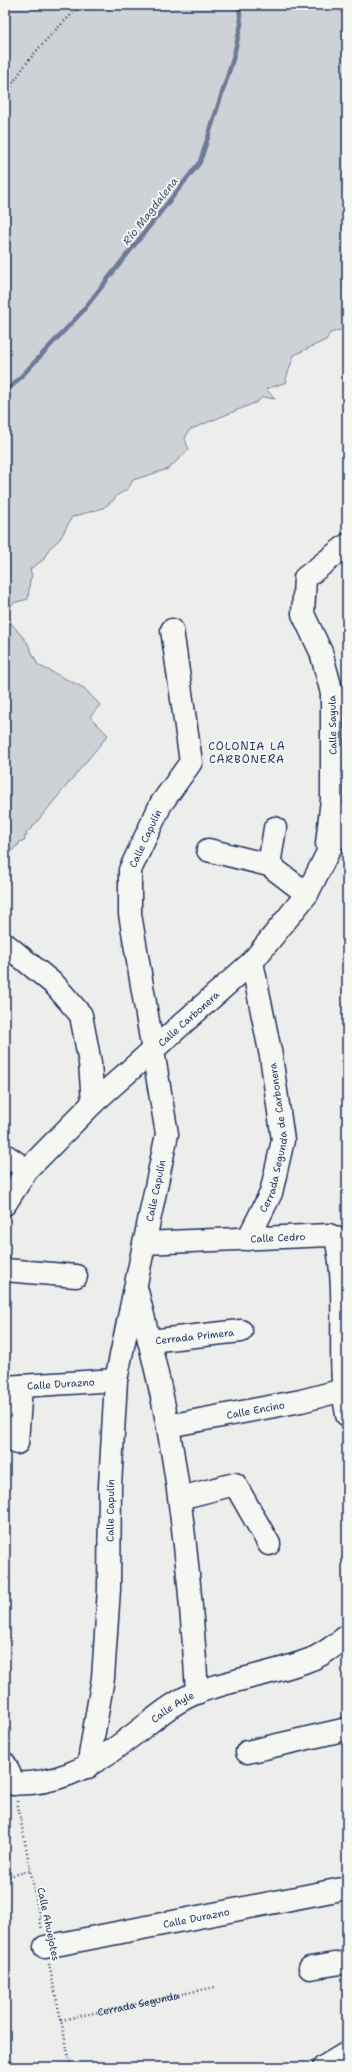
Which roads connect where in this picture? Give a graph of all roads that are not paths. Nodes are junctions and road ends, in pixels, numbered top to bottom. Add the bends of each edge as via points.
1 (347, 545) edge
2 (172, 630) dead end
3 (347, 814) edge
4 (275, 828) dead end
5 (208, 850) dead end
6 (326, 858) junction
7 (269, 865) junction
8 (307, 894) junction
9 (5, 944) edge
10 (252, 962) junction
11 (153, 1051) junction
12 (93, 1103) junction
13 (5, 1155) edge
14 (27, 1170) junction
15 (5, 1204) edge
16 (248, 1239) junction
17 (144, 1243) junction
18 (5, 1270) edge
19 (76, 1276) dead end
20 (136, 1285) junction
21 (345, 1311) edge
22 (241, 1331) dead end
23 (149, 1341) junction
24 (116, 1380) junction
25 (13, 1386) edge
26 (345, 1390) edge
27 (347, 1415) edge
28 (168, 1426) junction
29 (18, 1443) dead end
30 (180, 1498) junction
31 (269, 1544) dead end
32 (347, 1636) edge
33 (197, 1693) junction
34 (347, 1730) edge
35 (247, 1752) dead end
36 (5, 1764) edge
37 (88, 1767) junction
38 (10, 1784) edge
39 (347, 1888) edge
40 (46, 1947) road end
41 (347, 1962) edge
42 (310, 1968) dead end
43 (347, 2053) edge
44 (324, 2067) edge

1 - 6 street, Calle Sayula via 305,578 303,614 321,652 332,693 332,799
2 - 11 street, Calle Capulín via 191,762 161,804 130,870 130,914
3 - 6 street, Calle Carbonera
4 - 7 street
5 - 7 street
6 - 8 street, Calle Carbonera
7 - 8 street
8 - 10 street, Calle Carbonera
9 - 12 street via 55,986 81,1014 90,1063
10 - 11 street, Calle Carbonera
10 - 16 street, Cerrada Segunda de Carbonera via 271,1056 283,1140 271,1193
11 - 12 street, Calle Carbonera
11 - 17 street, Calle Capulín via 167,1134
12 - 14 street, Calle Carbonera
13 - 14 street
14 - 15 street, Calle Carbonera
16 - 17 street, Calle Cedro
16 - 21 street, Calle Cedro via 329,1235 336,1238
17 - 20 street, Calle Capulín
18 - 19 street
20 - 23 street
20 - 24 street, Calle Capulín
21 - 26 street
22 - 23 street, Cerrada Primera
23 - 28 street
24 - 25 street, Calle Durazno
24 - 37 street, Calle Capulín via 110,1486 109,1589 102,1678
25 - 29 street
26 - 27 street
26 - 28 street, Calle Encino via 250,1412
28 - 30 street
30 - 31 street via 235,1484
30 - 33 street via 193,1607
32 - 33 street, Calle Ayle via 310,1660
33 - 37 street, Calle Ayle via 161,1712 125,1742
34 - 35 street
36 - 38 street
37 - 38 street, Calle Ayle via 66,1776
39 - 40 street, Calle Durazno
41 - 42 street
43 - 44 street

